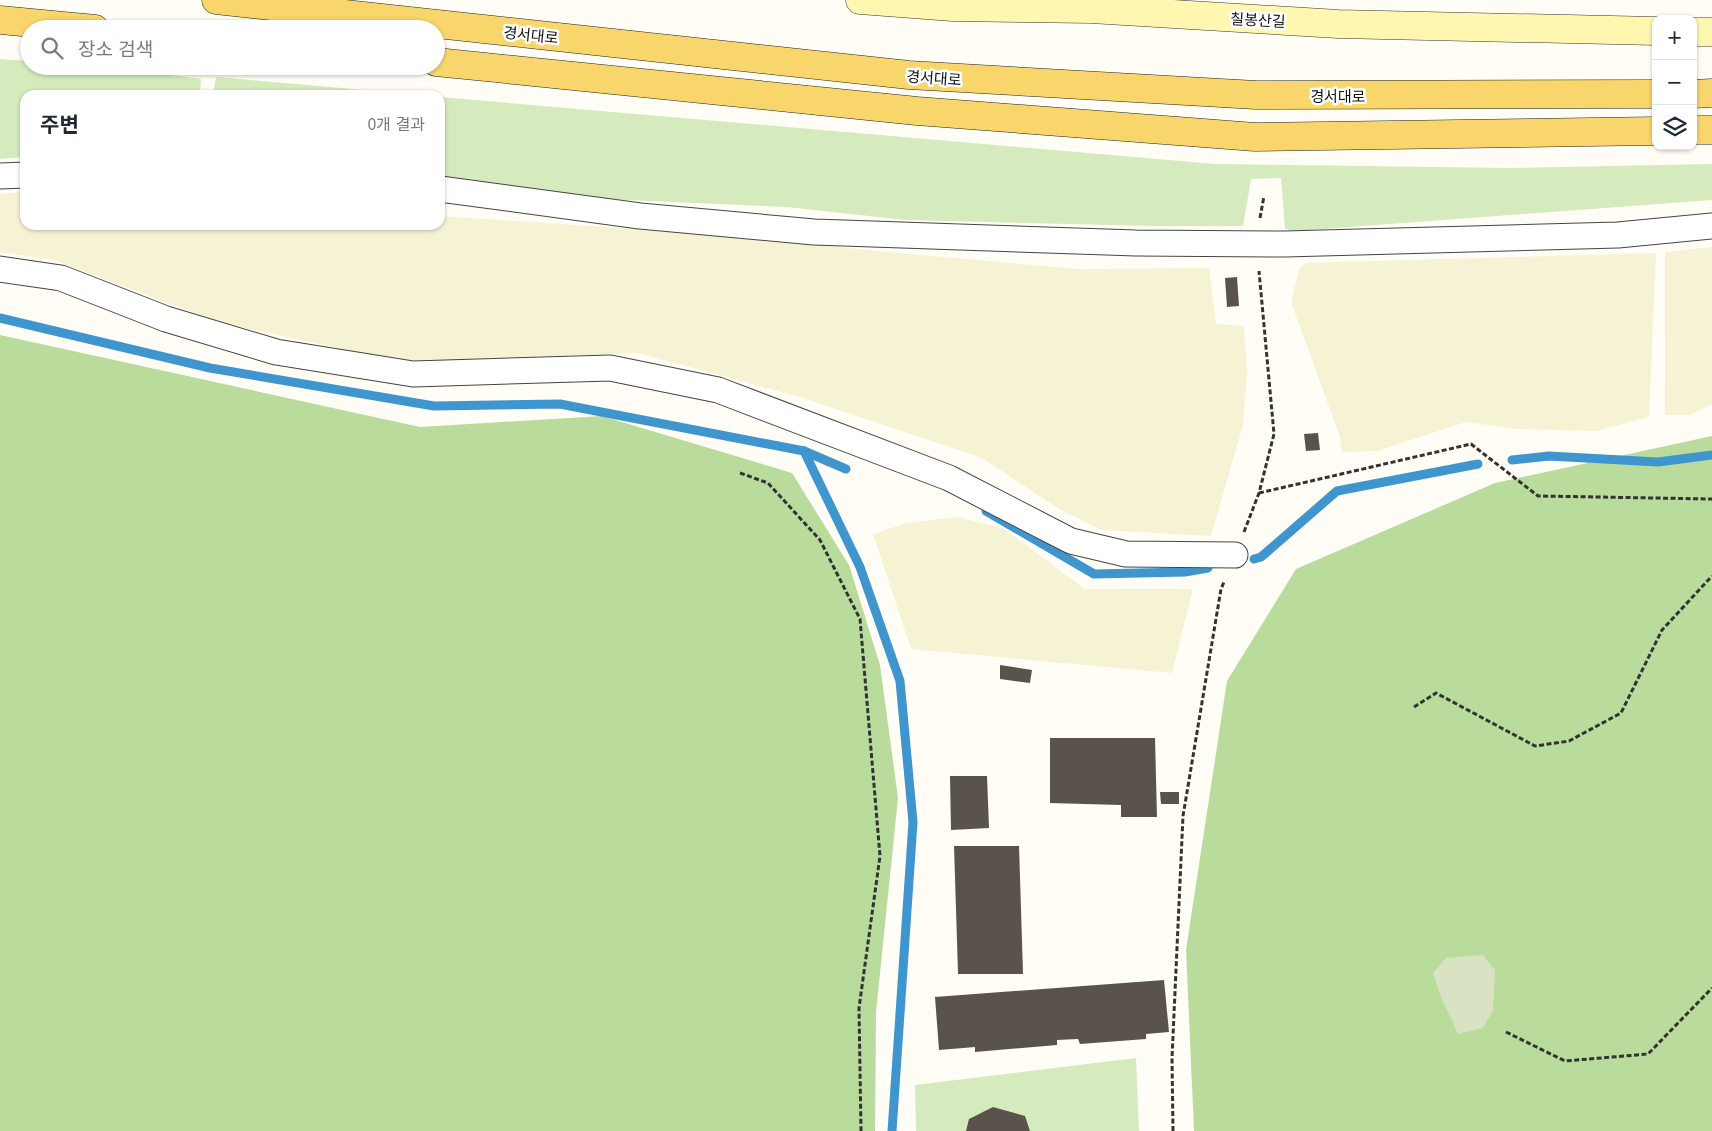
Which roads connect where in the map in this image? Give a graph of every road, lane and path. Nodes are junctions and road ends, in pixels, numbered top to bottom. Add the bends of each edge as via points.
1 (216, 0) edge
2 (860, 0) edge
3 (0, 20) edge
4 (401, 20) edge
5 (20, 22) edge
6 (445, 25) edge
7 (1652, 31) edge
8 (1697, 32) edge
9 (1712, 32) edge
10 (445, 63) edge
11 (1712, 93) edge
12 (1652, 94) edge
13 (1697, 94) edge
14 (1697, 130) edge
15 (1712, 130) edge
16 (1652, 131) edge
17 (20, 175) edge
18 (0, 176) edge
19 (445, 190) edge
20 (1712, 226) edge
21 (0, 269) edge
22 (740, 473) dead end
23 (1260, 493) dead end
24 (1712, 499) edge
25 (1235, 555) dead end
26 (1712, 576) edge
27 (1414, 706) dead end
28 (1183, 816) dead end
29 (1712, 988) edge
30 (1506, 1032) dead end
31 (861, 1131) edge
32 (1174, 1131) edge

1 - 4 main road, 경서대로
2 - 7 street, 칠봉산길 via 953,7 1090,9 1338,24
3 - 5 main road
6 - 12 main road, 경서대로 via 909,75 1256,95
8 - 9 street
10 - 16 main road via 917,111 1255,137
11 - 13 main road
14 - 15 main road
17 - 18 street
19 - 20 street via 640,216 814,232 1136,243 1285,244 1589,236
21 - 25 street via 61,278 166,319 276,352 413,374 610,368 718,390 950,478 1071,541 1126,554
22 - 31 path via 768,483 820,540 860,620 880,856 859,1008
23 - 24 path via 1471,444 1538,496
26 - 27 path via 1662,630 1622,713 1569,741 1536,746 1436,694
28 - 32 path via 1172,1058
29 - 30 path via 1648,1054 1565,1061

